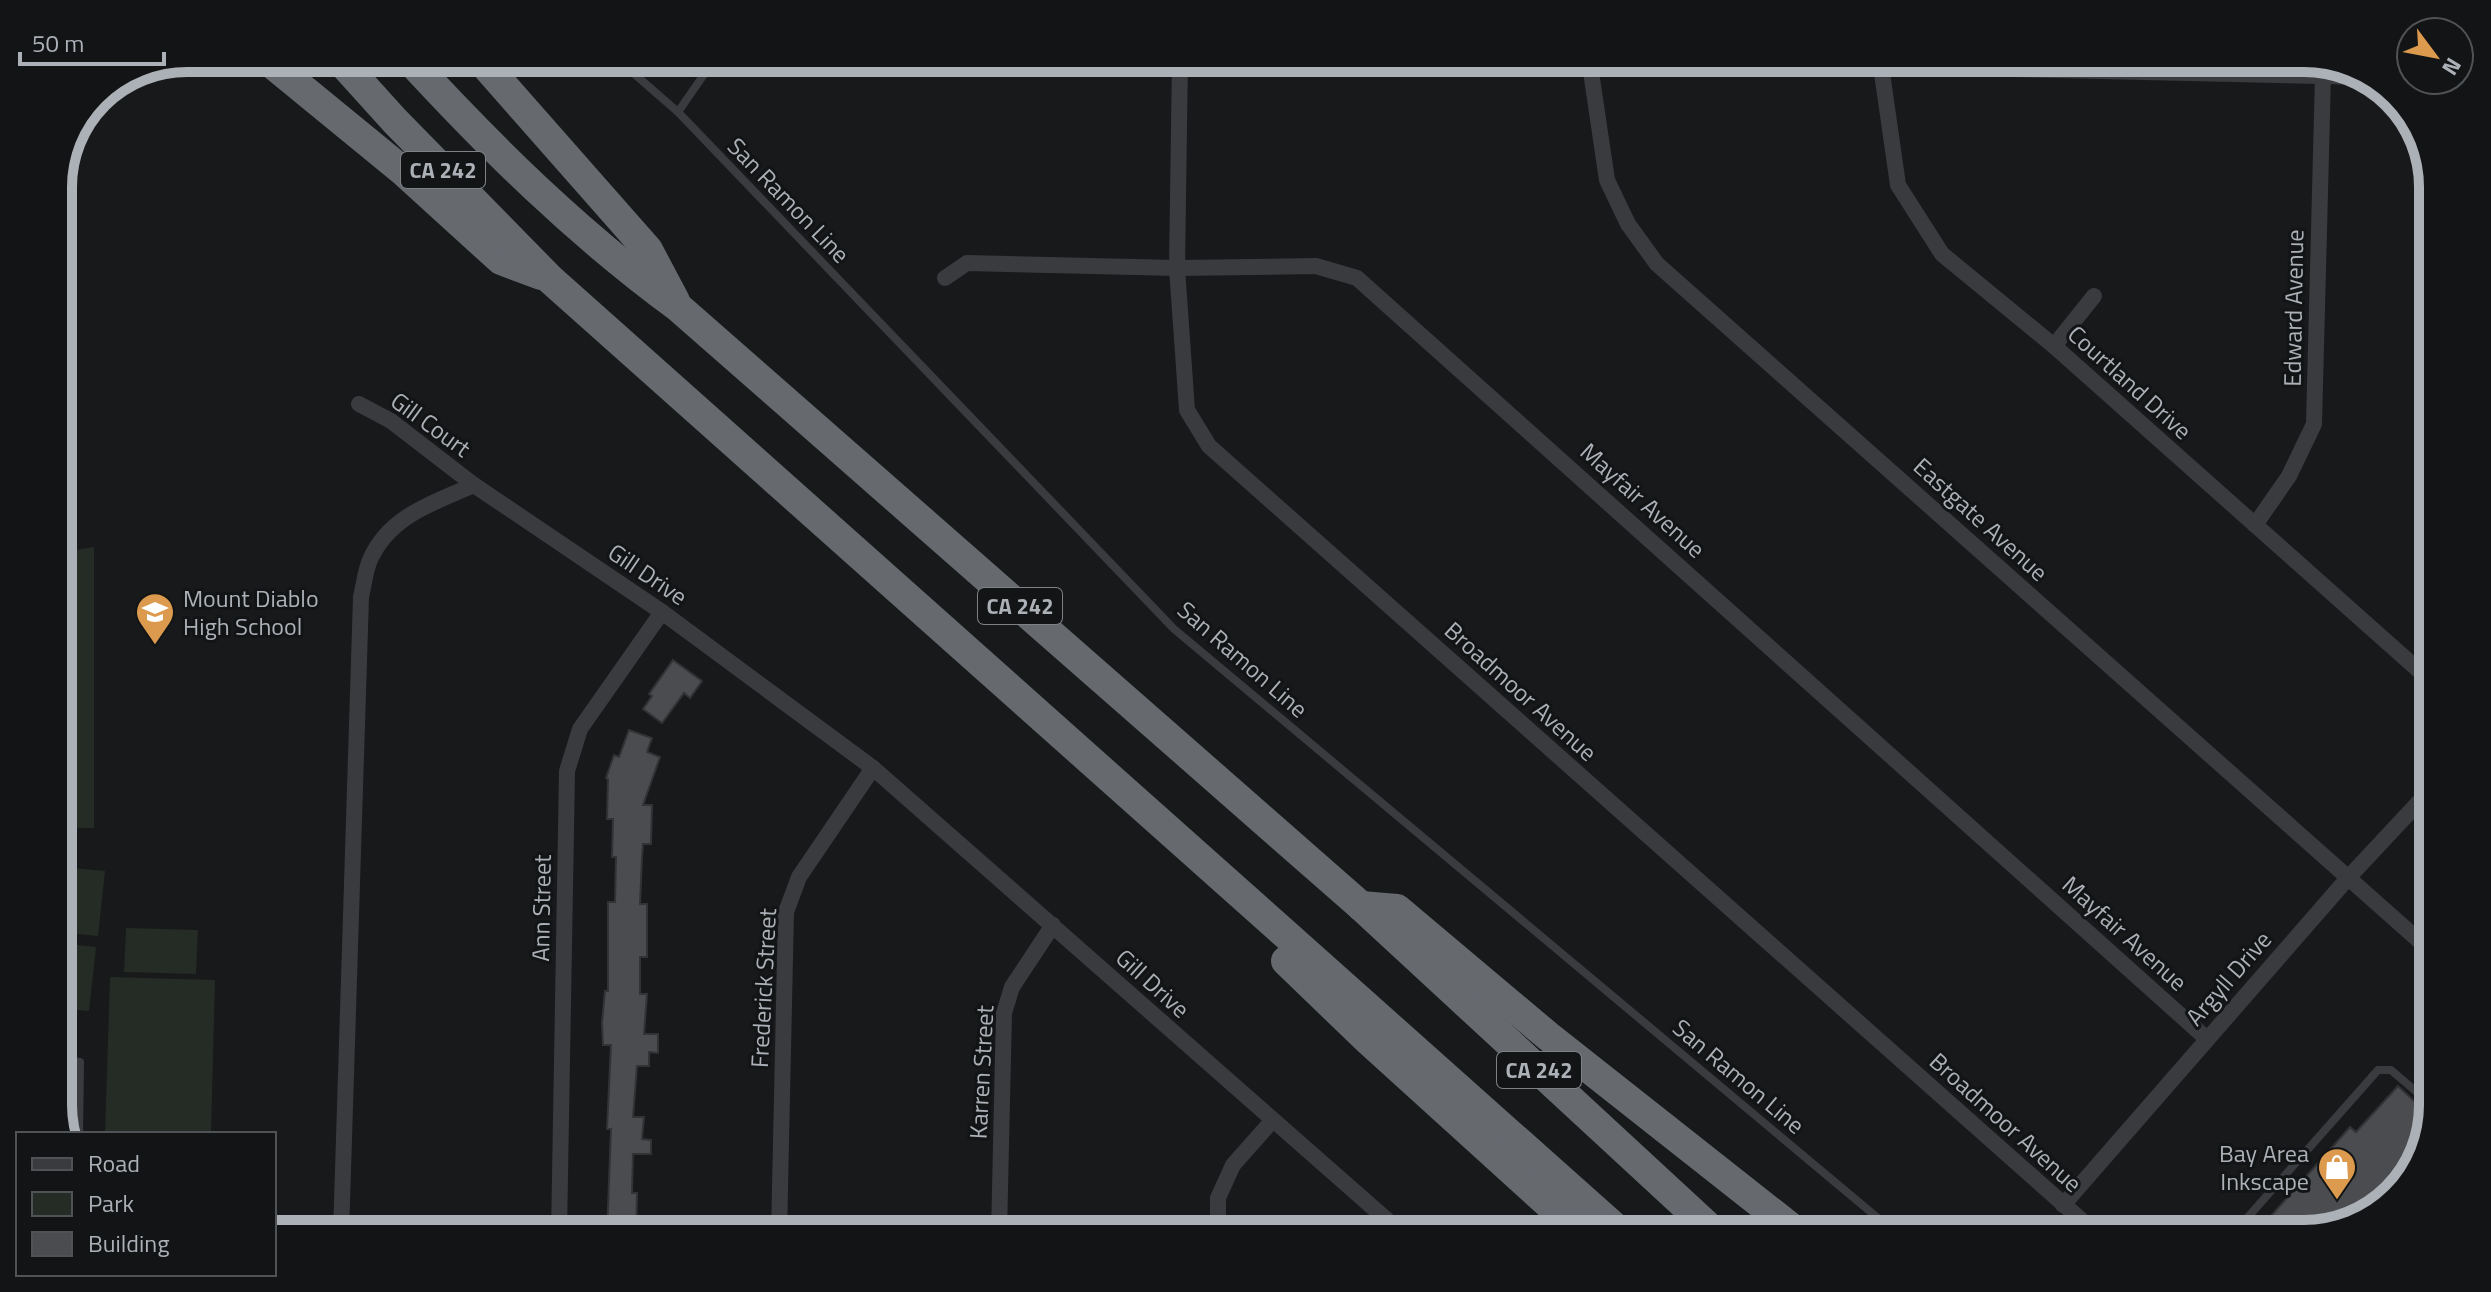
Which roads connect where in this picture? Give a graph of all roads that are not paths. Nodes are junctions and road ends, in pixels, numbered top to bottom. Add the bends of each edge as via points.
1 (282, 72) edge
2 (351, 72) edge
3 (421, 72) edge
4 (491, 72) edge
5 (632, 72) edge
6 (708, 72) edge
7 (1180, 72) edge
8 (1591, 72) edge
9 (1882, 72) edge
10 (2146, 72) edge
11 (2323, 76) junction
12 (2335, 76) edge
13 (678, 112) junction
14 (1177, 268) junction
15 (945, 278) dead end
16 (550, 279) junction
17 (2094, 296) dead end
18 (678, 307) junction
19 (2054, 346) junction
20 (359, 404) dead end
21 (474, 485) junction
22 (2255, 525) junction
23 (662, 612) junction
24 (2419, 671) edge
25 (873, 768) junction
26 (2419, 802) edge
27 (1168, 829) junction
28 (2348, 878) junction
29 (1361, 906) junction
30 (1053, 925) junction
31 (2419, 941) edge
32 (2207, 1039) junction
33 (72, 1061) edge
34 (2419, 1094) edge
35 (1272, 1121) junction
36 (79, 1132) edge
37 (2063, 1205) junction
38 (341, 1220) edge
39 (559, 1220) edge
40 (779, 1220) edge
41 (999, 1220) edge
42 (1218, 1220) edge
43 (1387, 1220) edge
44 (1567, 1220) edge
45 (1606, 1220) edge
46 (1701, 1220) edge
47 (1781, 1220) edge
48 (1880, 1220) edge
49 (2081, 1220) edge
50 (2245, 1220) edge

1 - 16 highway via 501,260
2 - 16 highway, CA 242
3 - 18 highway, CA 242 via 553,207
4 - 18 highway via 648,250
5 - 13 lane, San Ramon Line
6 - 13 lane
7 - 14 street, Broadmoor Avenue
8 - 28 street, Eastgate Avenue via 1607,180 1628,224 1657,264
9 - 19 street, Courtland Drive via 1898,185 1942,254
10 - 11 street
11 - 12 street
11 - 22 street, Edward Avenue via 2314,424 2289,476
13 - 48 lane, San Ramon Line via 1174,629
14 - 15 street, Mayfair Avenue via 967,263
14 - 32 street, Mayfair Avenue via 1316,266 1357,278
14 - 37 street, Broadmoor Avenue via 1187,410 1209,446
16 - 27 highway, CA 242
17 - 19 street
18 - 29 highway, CA 242
19 - 22 street, Courtland Drive
20 - 21 street, Gill Court via 391,421
21 - 23 street, Gill Drive
21 - 38 street via 412,512 388,531 370,560 361,597
22 - 24 street, Courtland Drive
23 - 25 street, Gill Drive
23 - 39 street, Ann Street via 580,729 567,771
25 - 30 street, Gill Drive
25 - 40 street, Frederick Street via 799,877 786,912
26 - 28 street, Argyll Drive
27 - 44 highway via 1187,864 1369,1041
27 - 45 highway, CA 242
28 - 31 street, Eastgate Avenue
28 - 32 street, Argyll Drive
29 - 46 highway, CA 242
29 - 47 highway via 1397,909
30 - 35 street, Gill Drive
30 - 41 street, Karren Street via 1012,987 1004,1013
32 - 37 street, Argyll Drive
33 - 36 lane via 80,1062
34 - 50 lane via 2391,1070 2378,1070
35 - 42 street via 1233,1165 1218,1198
35 - 43 street, Gill Drive
37 - 49 street, Broadmoor Avenue

